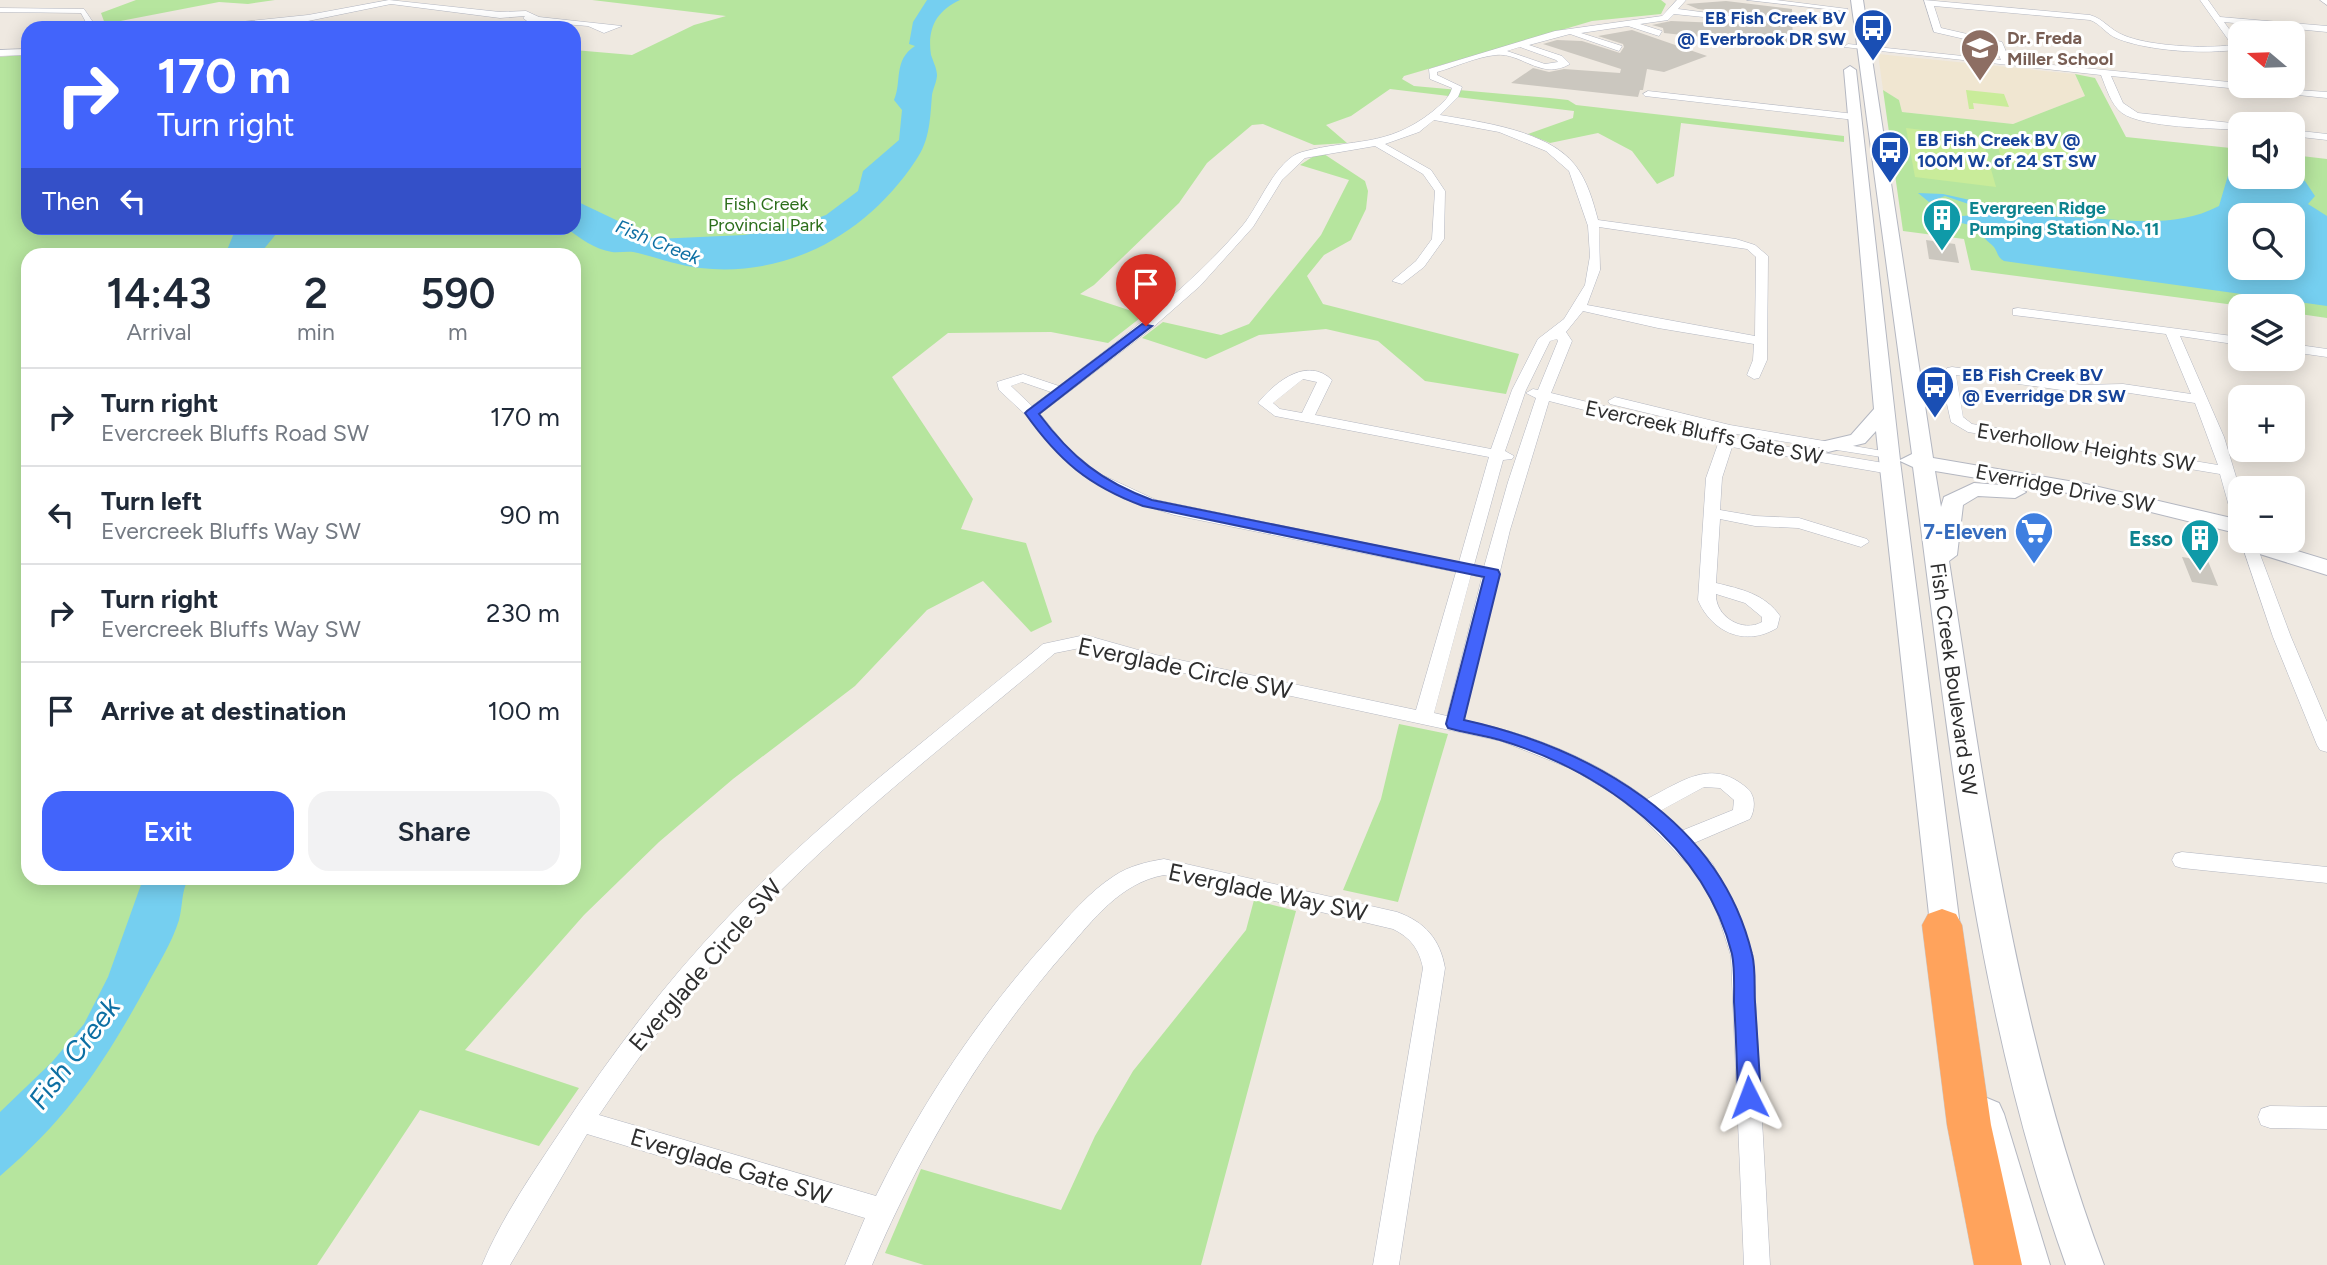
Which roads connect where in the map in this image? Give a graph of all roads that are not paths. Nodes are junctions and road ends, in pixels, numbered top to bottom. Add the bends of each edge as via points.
1 (1682, 0) edge
2 (1751, 0) edge
3 (1857, 0) edge
4 (2204, 0) edge
5 (1928, 1) edge
6 (0, 10) edge
7 (1672, 11) junction
8 (1743, 18) dead end
9 (90, 21) edge
10 (280, 21) edge
11 (560, 21) edge
12 (2220, 21) junction
13 (1624, 22) junction
14 (581, 24) edge
15 (592, 25) dead end
16 (1848, 26) edge
17 (2327, 31) edge
18 (1569, 32) junction
19 (1659, 33) dead end
20 (1519, 44) junction
21 (1619, 48) dead end
22 (1497, 51) junction
23 (21, 52) edge
24 (0, 53) edge
25 (2007, 63) junction
26 (2105, 73) junction
27 (1648, 94) dead end
28 (2327, 95) edge
29 (1434, 117) junction
30 (1855, 117) junction
31 (2228, 125) edge
32 (2305, 134) edge
33 (2327, 137) edge
34 (1377, 142) junction
35 (1864, 198) junction
36 (1885, 201) junction
37 (1594, 223) junction
38 (1398, 281) dead end
39 (1580, 307) junction
40 (2018, 312) dead end
41 (2171, 331) junction
42 (1560, 334) junction
43 (2228, 339) edge
44 (1761, 341) junction
45 (2305, 350) edge
46 (2327, 353) edge
47 (1754, 375) dead end
48 (1522, 384) junction
49 (1544, 390) junction
50 (1061, 391) junction
51 (2202, 400) junction
52 (1884, 410) junction
53 (1032, 413) junction
54 (1307, 418) dead end
55 (1728, 435) junction
56 (1828, 446) junction
57 (1497, 454) junction
58 (1522, 459) junction
59 (1890, 463) junction
60 (1925, 469) junction
61 (2227, 471) junction
62 (2228, 476) edge
63 (2032, 494) junction
64 (1713, 513) junction
65 (2228, 533) edge
66 (2228, 534) edge
67 (1861, 542) dead end
68 (2305, 546) edge
69 (2249, 553) edge
70 (2285, 553) edge
71 (2327, 553) edge
72 (1465, 568) junction
73 (2327, 568) edge
74 (1493, 574) junction
75 (1708, 587) dead end
76 (1941, 601) junction
77 (1423, 718) junction
78 (1454, 724) junction
79 (2327, 745) edge
80 (1646, 809) junction
81 (1680, 840) junction
82 (2182, 860) dead end
83 (2327, 875) edge
84 (1942, 925) junction
85 (2270, 1117) dead end
86 (2327, 1118) edge
87 (581, 1121) junction
88 (881, 1210) junction
89 (495, 1265) edge
90 (858, 1265) edge
91 (1386, 1265) edge
92 (1757, 1265) edge
93 (1998, 1265) edge
94 (2031, 1265) edge
95 (2085, 1265) edge

1 - 7 street
2 - 16 street
3 - 16 main road, Fish Creek Boulevard SW
4 - 12 street
5 - 12 street via 2090,18 2105,22 2114,34 2131,40 2238,47
5 - 25 street via 1937,30 1996,43
6 - 9 street via 84,10
7 - 8 street
7 - 13 street via 1665,18
10 - 11 street via 386,2
12 - 17 street
13 - 18 street
13 - 19 street
14 - 15 street
16 - 25 street
16 - 30 main road, Fish Creek Boulevard SW
16 - 36 main road, Fish Creek Boulevard SW
18 - 20 street
18 - 21 street
20 - 22 street
20 - 22 street via 1565,64 1544,67
22 - 29 street via 1432,71 1435,78 1457,88
23 - 24 street
25 - 26 street
26 - 28 street
26 - 31 street via 2129,113
27 - 30 street
29 - 34 street via 1415,130
29 - 37 street via 1501,130 1550,150 1578,177
30 - 35 main road, Fish Creek Boulevard SW
32 - 33 street
34 - 38 street via 1427,172 1440,191 1438,239 1420,264
34 - 50 street via 1302,155 1278,178 1249,225 1195,283
35 - 36 street
35 - 52 main road, Fish Creek Boulevard SW
36 - 60 main road, Fish Creek Boulevard SW
37 - 39 street via 1594,275
37 - 44 street via 1756,249 1762,256
39 - 42 street
39 - 44 street
40 - 41 street
41 - 43 street
41 - 51 street
42 - 48 street via 1545,339
42 - 49 street via 1565,341
44 - 47 street
45 - 46 street
48 - 49 street, Evercreek Bluffs Gate SW
48 - 57 street
49 - 55 street, Evercreek Bluffs Gate SW
49 - 58 street
50 - 53 street
50 - 53 street via 1023,378 1004,382
51 - 61 street
51 - 61 street, Everhollow Heights SW via 2123,388 2082,389 1962,370 1952,371 1948,377 1956,419 1968,428
52 - 56 main road via 1858,439
52 - 59 main road, Fish Creek Boulevard SW
53 - 72 street via 1059,449 1085,473 1134,498
54 - 57 street
55 - 56 street, Evercreek Bluffs Gate SW
55 - 59 street, Evercreek Bluffs Gate SW
55 - 64 street via 1714,478
56 - 59 street, Evercreek Bluffs Gate SW
57 - 58 street
57 - 72 street
58 - 74 street
59 - 60 main road, Everridge Drive SW
59 - 84 main road, Fish Creek Boulevard SW
60 - 63 main road, Everridge Drive SW
60 - 65 main road, Everridge Drive SW via 2087,490
60 - 76 main road, Fish Creek Boulevard SW
61 - 62 street
63 - 66 main road, Everridge Drive SW
63 - 76 main road via 1973,489 1952,502
64 - 67 street via 1799,523
64 - 75 street
68 - 71 main road
69 - 79 street
70 - 73 main road, Everridge Drive SW
72 - 74 street
72 - 77 street
74 - 78 street
76 - 95 main road, Fish Creek Boulevard SW via 2001,978 2031,1097
77 - 78 street, Everglade Circle SW
77 - 87 street, Everglade Circle SW via 1168,664 1085,641 1049,648 774,884 657,1015
78 - 80 street, Everglade Circle SW via 1504,735 1578,764
80 - 81 street, Everglade Circle SW
80 - 81 street via 1701,780 1725,781 1744,797 1743,814
81 - 92 street, Everglade Circle SW via 1715,887 1742,956
82 - 83 street
84 - 93 highway via 1969,1125
84 - 94 main road, Fish Creek Boulevard SW via 1981,1094
85 - 86 street
87 - 88 street, Everglade Gate SW
87 - 89 street, Everglade Circle SW
88 - 90 street, Everglade Way SW
88 - 91 street, Everglade Way SW via 945,1092 981,1036 1030,974 1128,875 1151,868 1178,868 1397,921 1410,925 1427,943 1434,968

